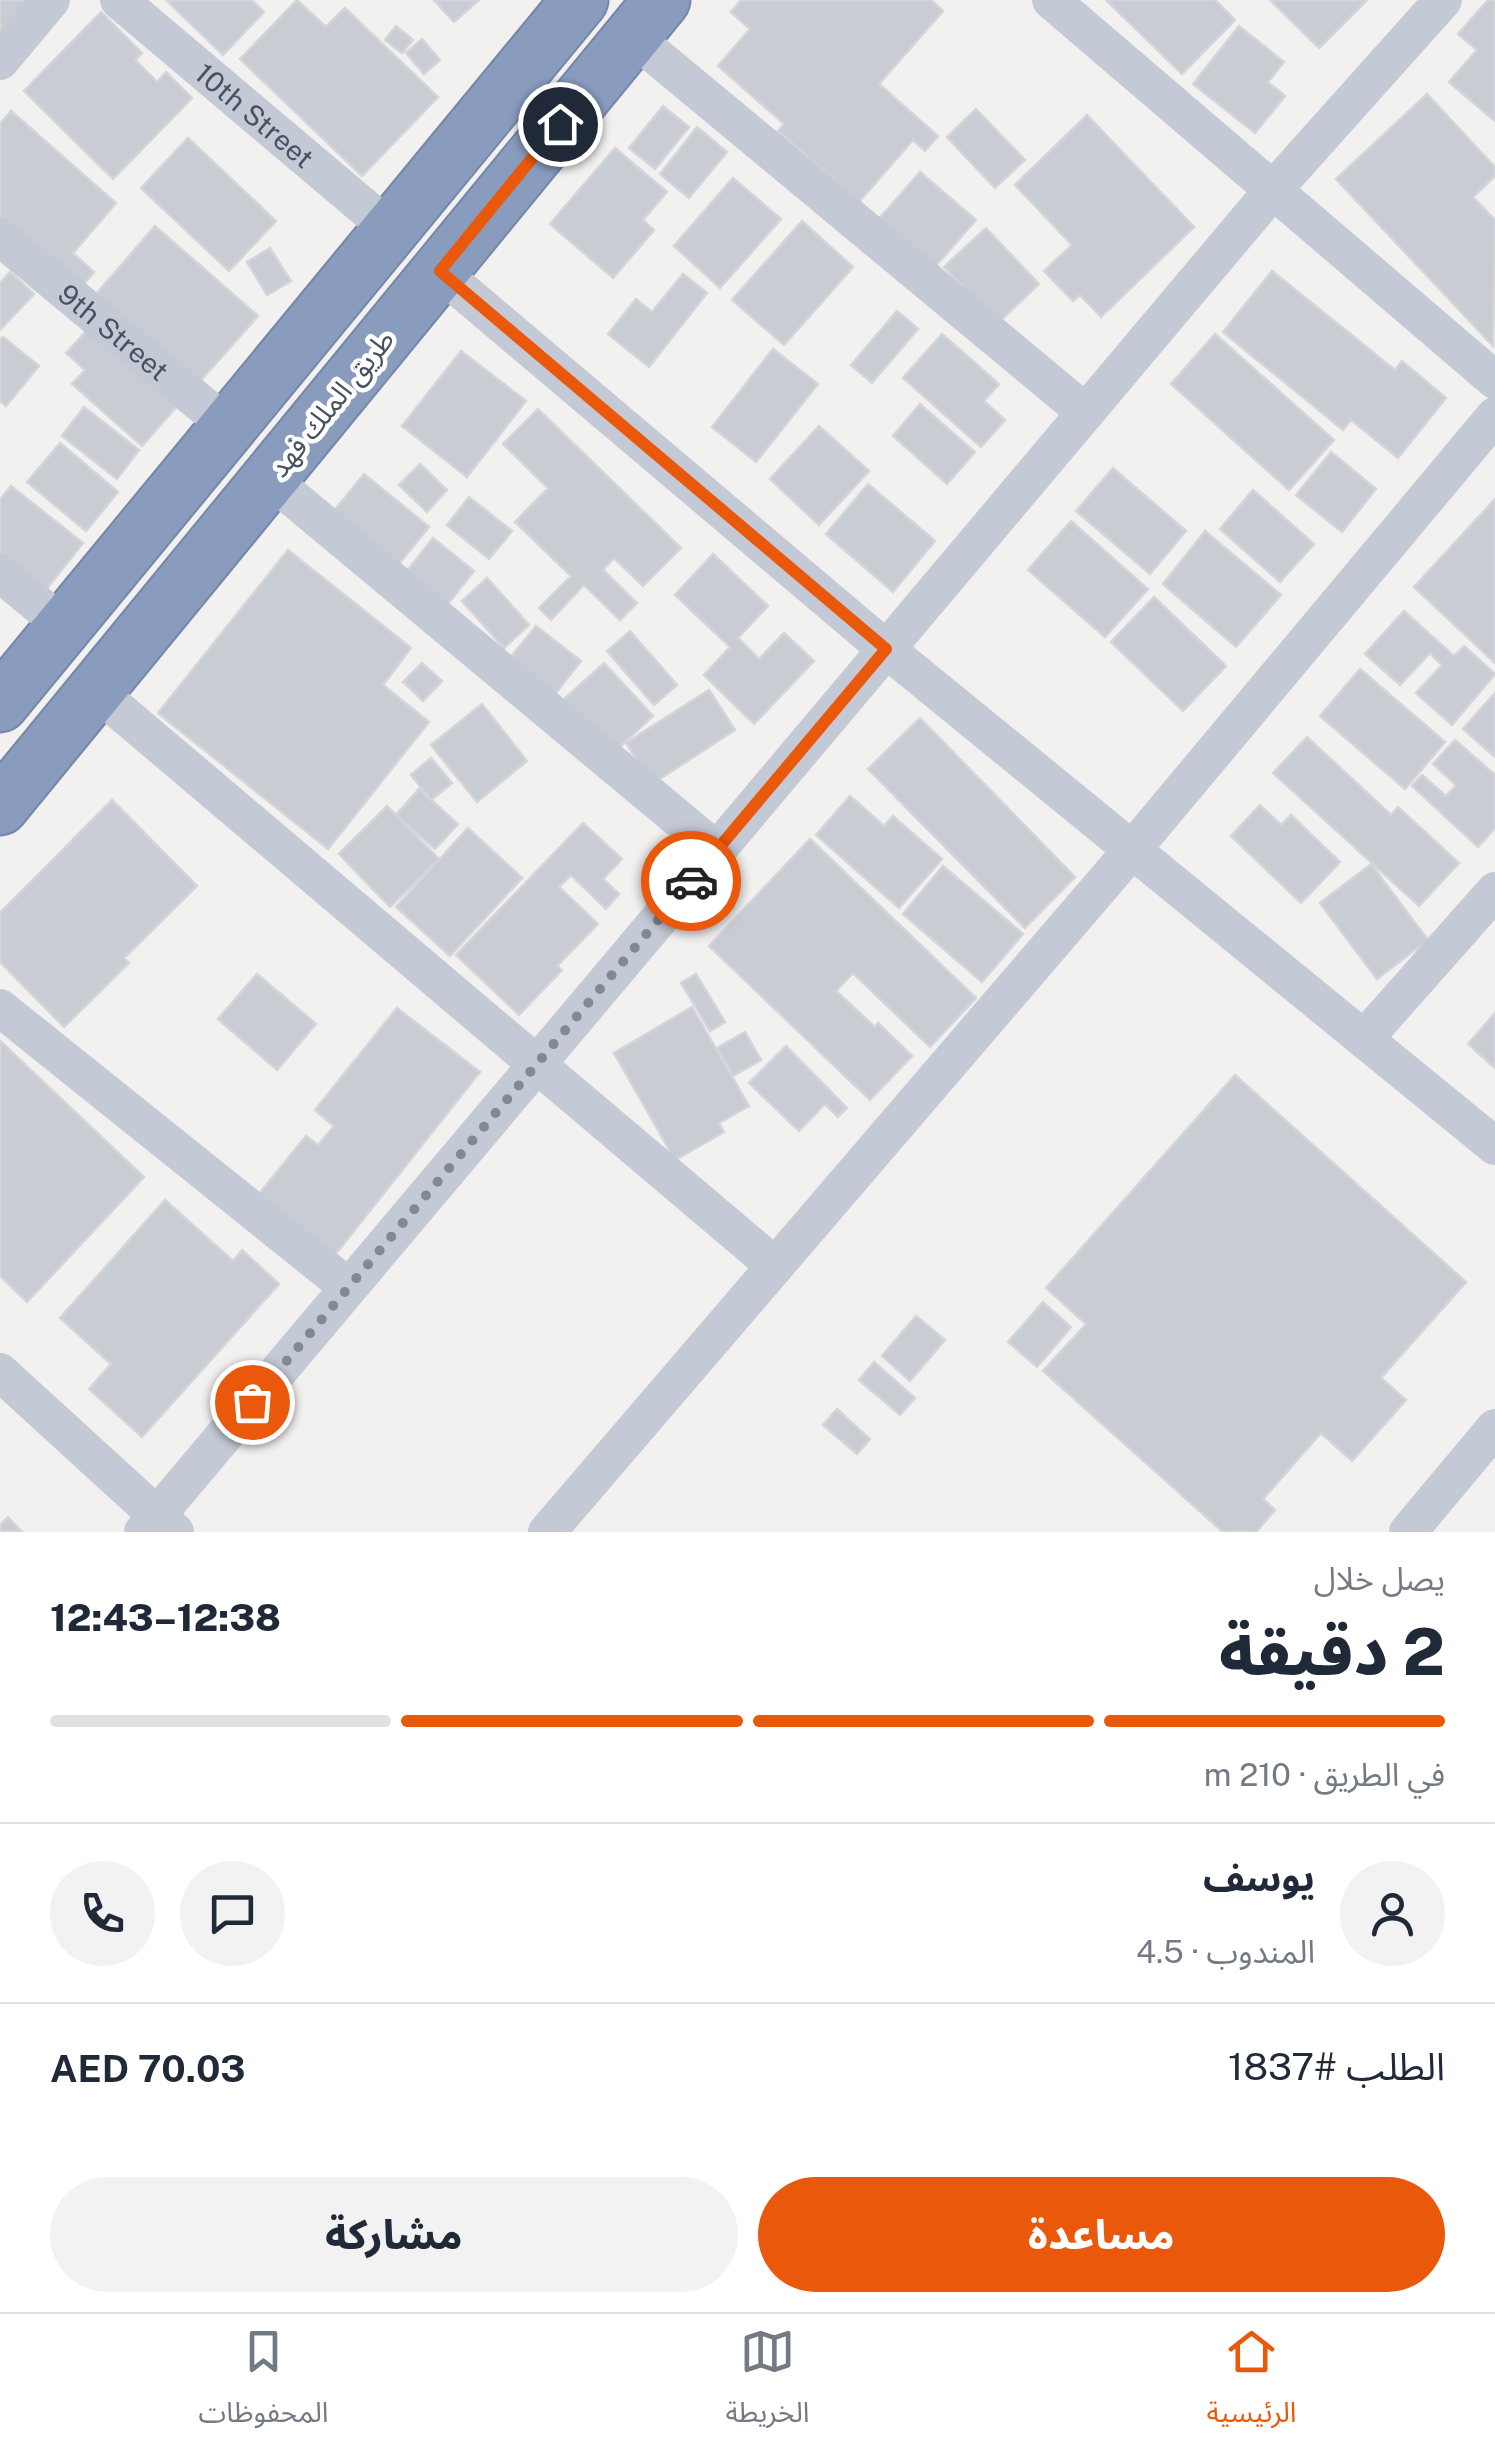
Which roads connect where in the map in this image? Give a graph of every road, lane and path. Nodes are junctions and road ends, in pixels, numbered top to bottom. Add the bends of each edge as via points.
1 (51, 0) edge
2 (119, 0) edge
3 (1051, 0) edge
4 (1443, 0) edge
5 (564, 6) edge
6 (647, 18) edge
7 (0, 61) edge
8 (1274, 190) junction
9 (390, 229) junction
10 (0, 238) edge
11 (440, 271) junction
12 (1495, 380) edge
13 (1086, 412) junction
14 (1495, 416) edge
15 (228, 426) junction
16 (269, 478) junction
17 (0, 574) edge
18 (64, 626) junction
19 (886, 649) junction
20 (96, 690) junction
21 (0, 704) edge
22 (0, 807) edge
23 (716, 850) junction
24 (1132, 850) junction
25 (1495, 891) edge
26 (0, 1008) edge
27 (1364, 1039) junction
28 (537, 1064) junction
29 (1495, 1146) edge
30 (775, 1266) junction
31 (348, 1287) junction
32 (0, 1372) edge
33 (1495, 1428) edge
34 (158, 1527) edge
35 (547, 1532) edge
36 (1408, 1532) edge

1 - 7 street
2 - 9 street, 10th Street
3 - 8 street
4 - 8 street
5 - 9 highway
6 - 11 highway, طريق الملك فهد
6 - 13 street
8 - 12 street
8 - 13 street
9 - 15 highway
10 - 15 street, 9th Street
11 - 16 highway, طريق الملك فهد
11 - 19 street
13 - 19 street
14 - 24 street
15 - 18 highway
16 - 20 highway, طريق الملك فهد
16 - 23 street
17 - 18 street
18 - 21 highway
19 - 23 street
19 - 24 street
20 - 22 highway, طريق الملك فهد
20 - 28 street
23 - 28 street
24 - 27 street
24 - 30 street
25 - 27 street
26 - 31 street
27 - 29 street
28 - 30 street
28 - 31 street
30 - 35 street
31 - 34 street
32 - 34 street
33 - 36 street

